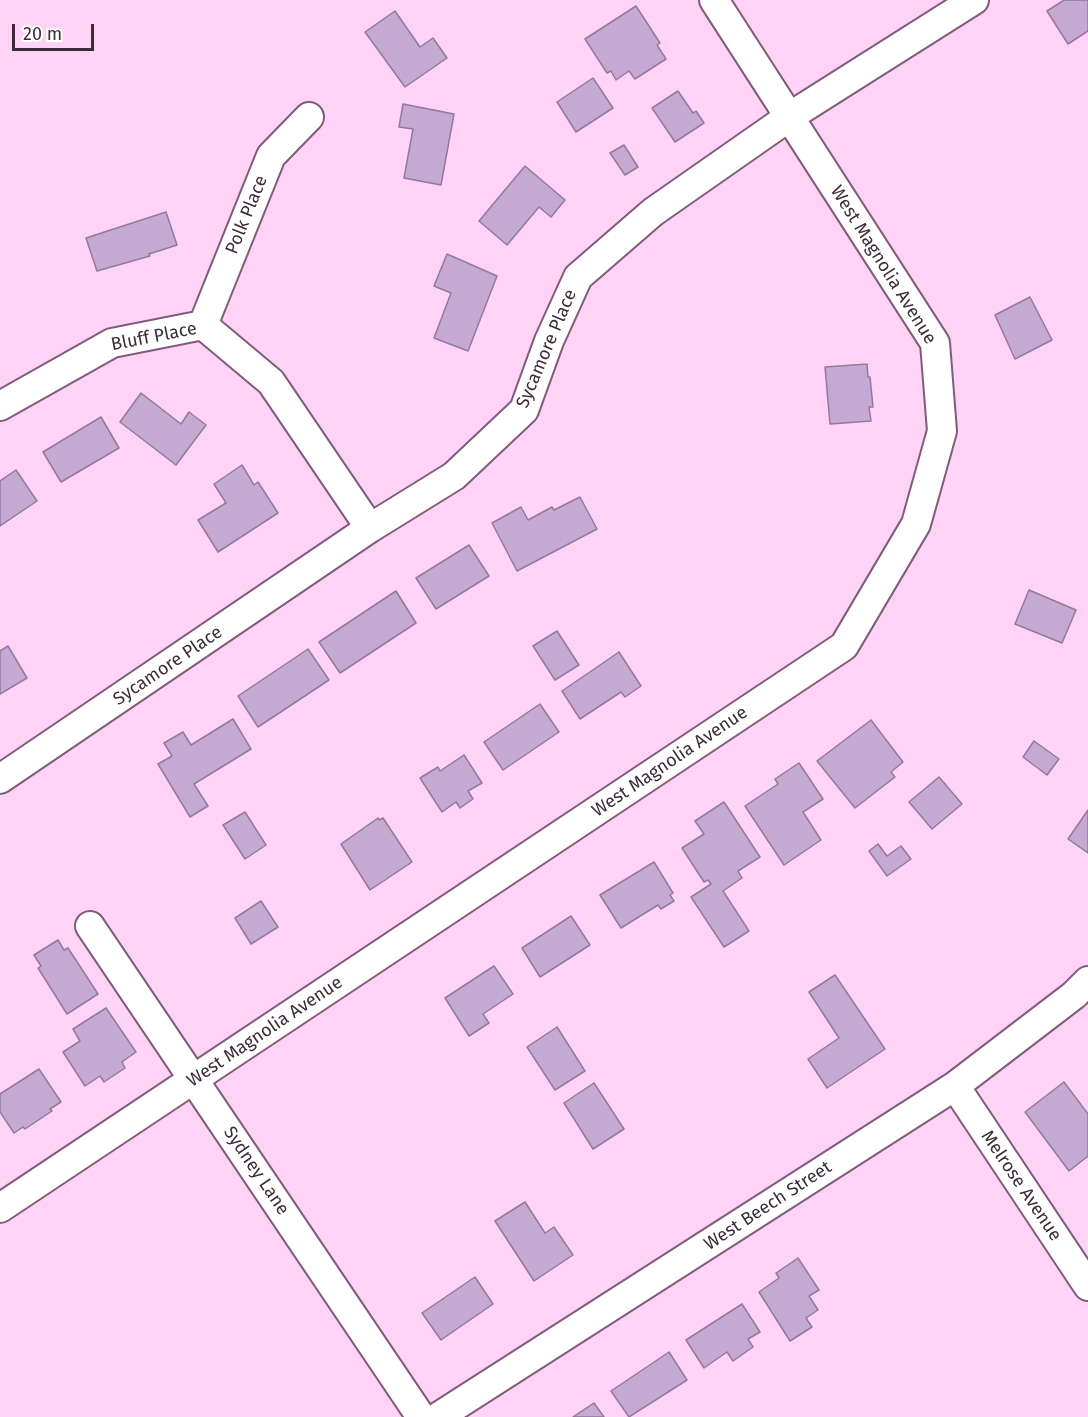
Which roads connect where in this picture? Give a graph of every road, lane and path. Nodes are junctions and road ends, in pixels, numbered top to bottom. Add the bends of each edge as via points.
1 (714, 0) edge
2 (974, 0) edge
3 (309, 117) dead end
4 (789, 117) junction
5 (203, 325) junction
6 (0, 406) edge
7 (370, 528) junction
8 (0, 779) edge
9 (90, 926) dead end
10 (1088, 981) edge
11 (194, 1079) junction
12 (955, 1086) junction
13 (0, 1208) edge
14 (1088, 1286) edge
15 (421, 1417) edge
16 (438, 1417) edge

1 - 4 street, West Magnolia Avenue
2 - 4 street, Sycamore Place
3 - 5 street, Polk Place via 271,156
4 - 7 street, Sycamore Place via 654,212 578,277 524,410 454,476
4 - 11 street, West Magnolia Avenue via 935,343 942,431 916,524 844,646
5 - 6 street, Bluff Place via 112,343
5 - 7 street, Bluff Place via 271,382
7 - 8 street, Sycamore Place
9 - 11 street, Sydney Lane
10 - 12 street, West Beech Street
11 - 13 street, West Magnolia Avenue
11 - 15 street, Sydney Lane
12 - 14 street, Melrose Avenue
12 - 16 street, West Beech Street

